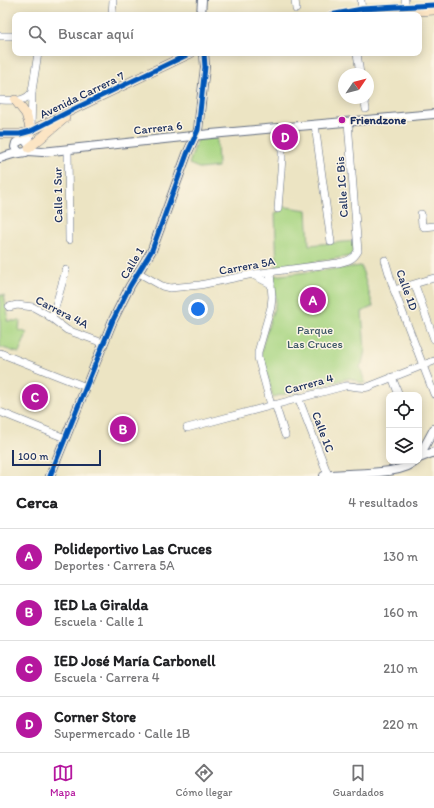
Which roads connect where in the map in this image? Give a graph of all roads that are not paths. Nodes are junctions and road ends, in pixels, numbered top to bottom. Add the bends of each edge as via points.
1 (113, 0) edge
2 (202, 0) edge
3 (295, 0) edge
4 (361, 0) edge
5 (404, 8) edge
6 (296, 9) dead end
7 (434, 10) edge
8 (112, 12) edge
9 (201, 12) edge
10 (362, 12) edge
11 (380, 12) edge
12 (0, 36) edge
13 (12, 36) edge
14 (38, 56) edge
15 (185, 56) edge
16 (204, 56) edge
17 (357, 56) edge
18 (359, 68) edge
19 (32, 92) junction
20 (0, 100) edge
21 (15, 100) junction
22 (365, 104) edge
23 (78, 107) junction
24 (366, 109) dead end
25 (434, 114) edge
26 (348, 122) junction
27 (315, 125) junction
28 (282, 128) junction
29 (31, 131) junction
30 (5, 134) edge
31 (195, 136) junction
32 (28, 147) junction
33 (16, 148) junction
34 (68, 150) junction
35 (3, 157) edge
36 (278, 209) dead end
37 (421, 214) dead end
38 (434, 226) edge
39 (70, 240) dead end
40 (331, 242) dead end
41 (358, 250) joint
42 (385, 260) dead end
43 (66, 270) dead end
44 (270, 272) junction
45 (138, 273) junction
46 (253, 274) junction
47 (434, 278) edge
48 (271, 284) junction
49 (415, 285) junction
50 (394, 290) junction
51 (9, 307) dead end
52 (52, 318) junction
53 (434, 339) edge
54 (103, 343) junction
55 (0, 353) edge
56 (434, 361) edge
57 (424, 365) junction
58 (392, 377) junction
59 (86, 387) junction
60 (398, 392) edge
61 (434, 394) edge
62 (298, 398) junction
63 (273, 405) junction
64 (0, 412) edge
65 (187, 428) dead end
66 (434, 429) edge
67 (285, 435) dead end
68 (65, 438) junction
69 (422, 451) edge
70 (434, 452) edge
71 (422, 456) edge
72 (413, 464) edge
73 (50, 476) edge
74 (326, 476) edge

1 - 8 street
2 - 9 street
3 - 6 street
4 - 10 street
5 - 7 main road
5 - 11 main road
12 - 13 street
14 - 19 street
15 - 23 main road, Avenida Carrera 7
16 - 31 street, Calle 1 via 199,127
17 - 18 street
19 - 21 street via 26,99
19 - 29 street
20 - 21 street
21 - 29 main road via 26,114
22 - 24 street
23 - 29 main road, Avenida Carrera 7
23 - 32 main road
25 - 26 street, Carrera 6
26 - 27 street, Carrera 6
26 - 41 street, Calle 1C Bis
27 - 28 street, Carrera 6
27 - 40 street
28 - 31 street, Carrera 6
28 - 36 street
29 - 30 main road, Avenida Carrera 7
29 - 32 street
30 - 33 main road
31 - 34 street, Carrera 6
31 - 45 street, Calle 1 via 156,241
32 - 33 street via 23,154
32 - 33 street via 23,140 19,140
32 - 34 street, Carrera 6 via 38,153
33 - 35 street
34 - 39 street, Calle 1 Sur
37 - 38 street via 424,227
41 - 44 street, Carrera 5A via 351,260
42 - 50 street, Calle 1D
43 - 52 street
44 - 46 street, Carrera 5A
44 - 48 street
45 - 46 street, Carrera 5A via 170,288
45 - 54 street, Calle 1
46 - 48 street
47 - 49 street
48 - 63 street via 271,307 258,358
49 - 50 street
49 - 53 street
50 - 57 street, Calle 1D
51 - 52 street, Carrera 4A via 33,307
52 - 54 street, Carrera 4A via 67,330
54 - 59 street, Calle 1
55 - 59 street
56 - 57 street, Carrera 4
57 - 58 street, Carrera 4
57 - 61 street, Calle 1D
58 - 60 street
58 - 62 street, Carrera 4 via 365,388 347,385
59 - 68 street, Calle 1
62 - 63 street, Carrera 4
62 - 74 street, Calle 1C
63 - 65 street, Carrera 4
63 - 67 street
64 - 68 street
66 - 69 street
68 - 73 street, Calle 1
70 - 71 street
72 - 74 street via 408,470 392,475

